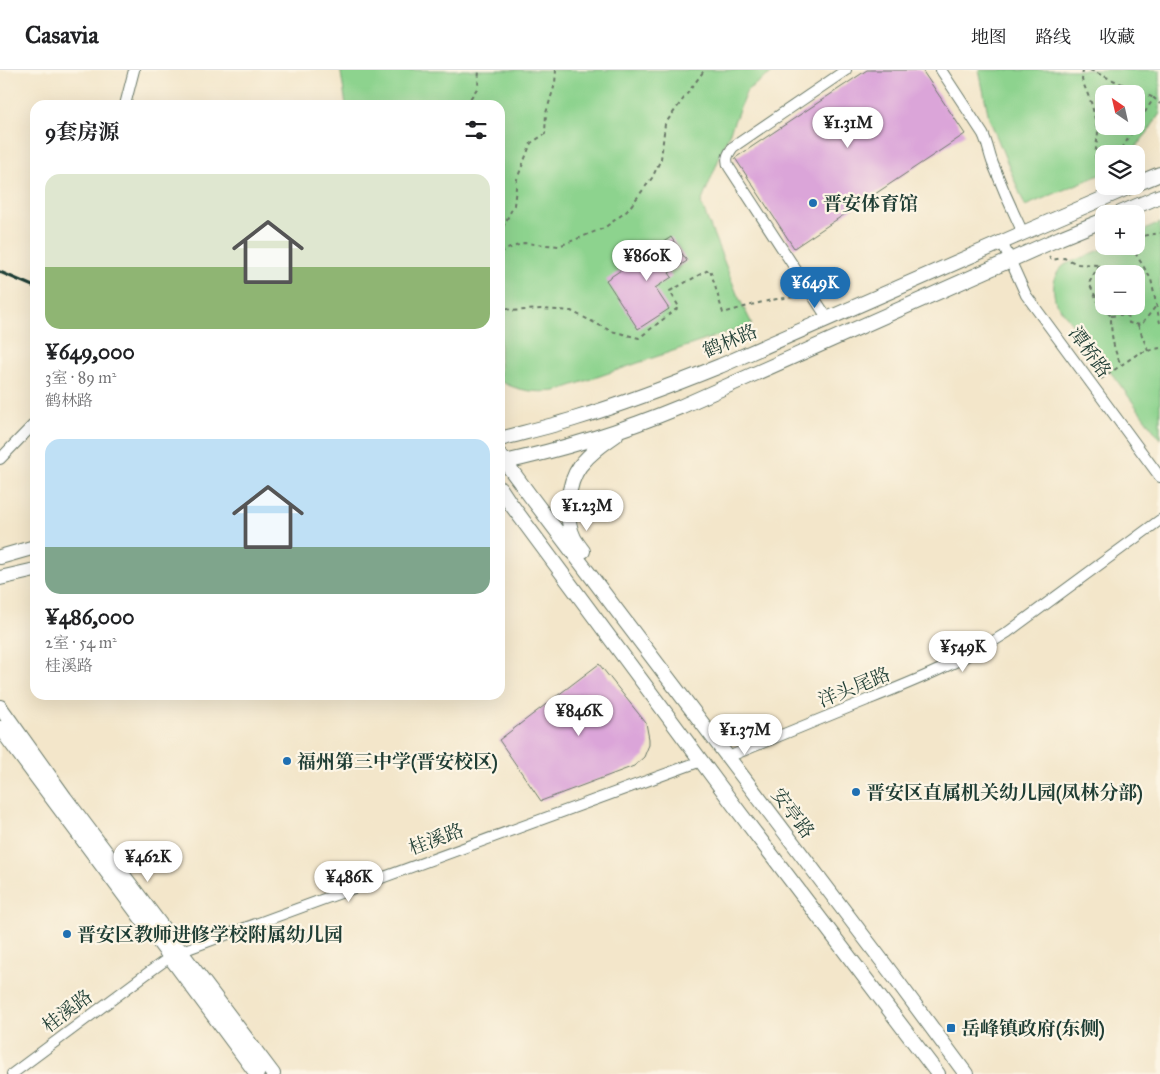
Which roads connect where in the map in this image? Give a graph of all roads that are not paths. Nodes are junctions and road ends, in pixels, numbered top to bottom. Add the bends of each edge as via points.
1 (134, 70) edge
2 (846, 70) edge
3 (941, 70) edge
4 (126, 100) edge
5 (1160, 174) edge
6 (1145, 180) edge
7 (1111, 195) edge
8 (1160, 196) edge
9 (1139, 205) edge
10 (1095, 224) edge
11 (1023, 233) junction
12 (1002, 242) junction
13 (1011, 260) junction
14 (828, 319) junction
15 (628, 427) junction
16 (30, 428) edge
17 (505, 438) edge
18 (0, 459) edge
19 (505, 459) edge
20 (505, 464) edge
21 (1160, 477) edge
22 (505, 496) edge
23 (1160, 520) edge
24 (30, 548) edge
25 (0, 557) edge
26 (30, 571) edge
27 (0, 578) edge
28 (636, 635) junction
29 (0, 708) edge
30 (0, 728) edge
31 (728, 757) junction
32 (701, 761) junction
33 (176, 954) junction
34 (12, 1074) edge
35 (257, 1074) edge
36 (273, 1074) edge
37 (938, 1074) edge
38 (966, 1074) edge

1 - 4 street
2 - 14 street via 733,147 726,162
3 - 11 street via 983,134
5 - 6 main road
7 - 11 main road, 鹤林路
8 - 9 main road
10 - 13 main road
11 - 12 main road, 鹤林路
12 - 13 street, 潭桥路
12 - 14 main road, 鹤林路
13 - 15 main road
13 - 21 street, 潭桥路 via 1026,295
14 - 17 main road, 鹤林路 via 630,401
15 - 19 main road via 546,452
15 - 28 main road via 584,461 569,492 568,506 574,538 629,615
16 - 18 street
20 - 28 main road, 安亭路
22 - 32 main road
23 - 31 street, 洋头尾路 via 984,648 914,681
24 - 25 main road
26 - 27 main road
28 - 31 main road, 安亭路
29 - 33 main road
30 - 33 main road
31 - 38 main road, 安亭路
32 - 33 street, 桂溪路
32 - 37 main road
33 - 34 street, 桂溪路
33 - 35 main road
33 - 36 main road

